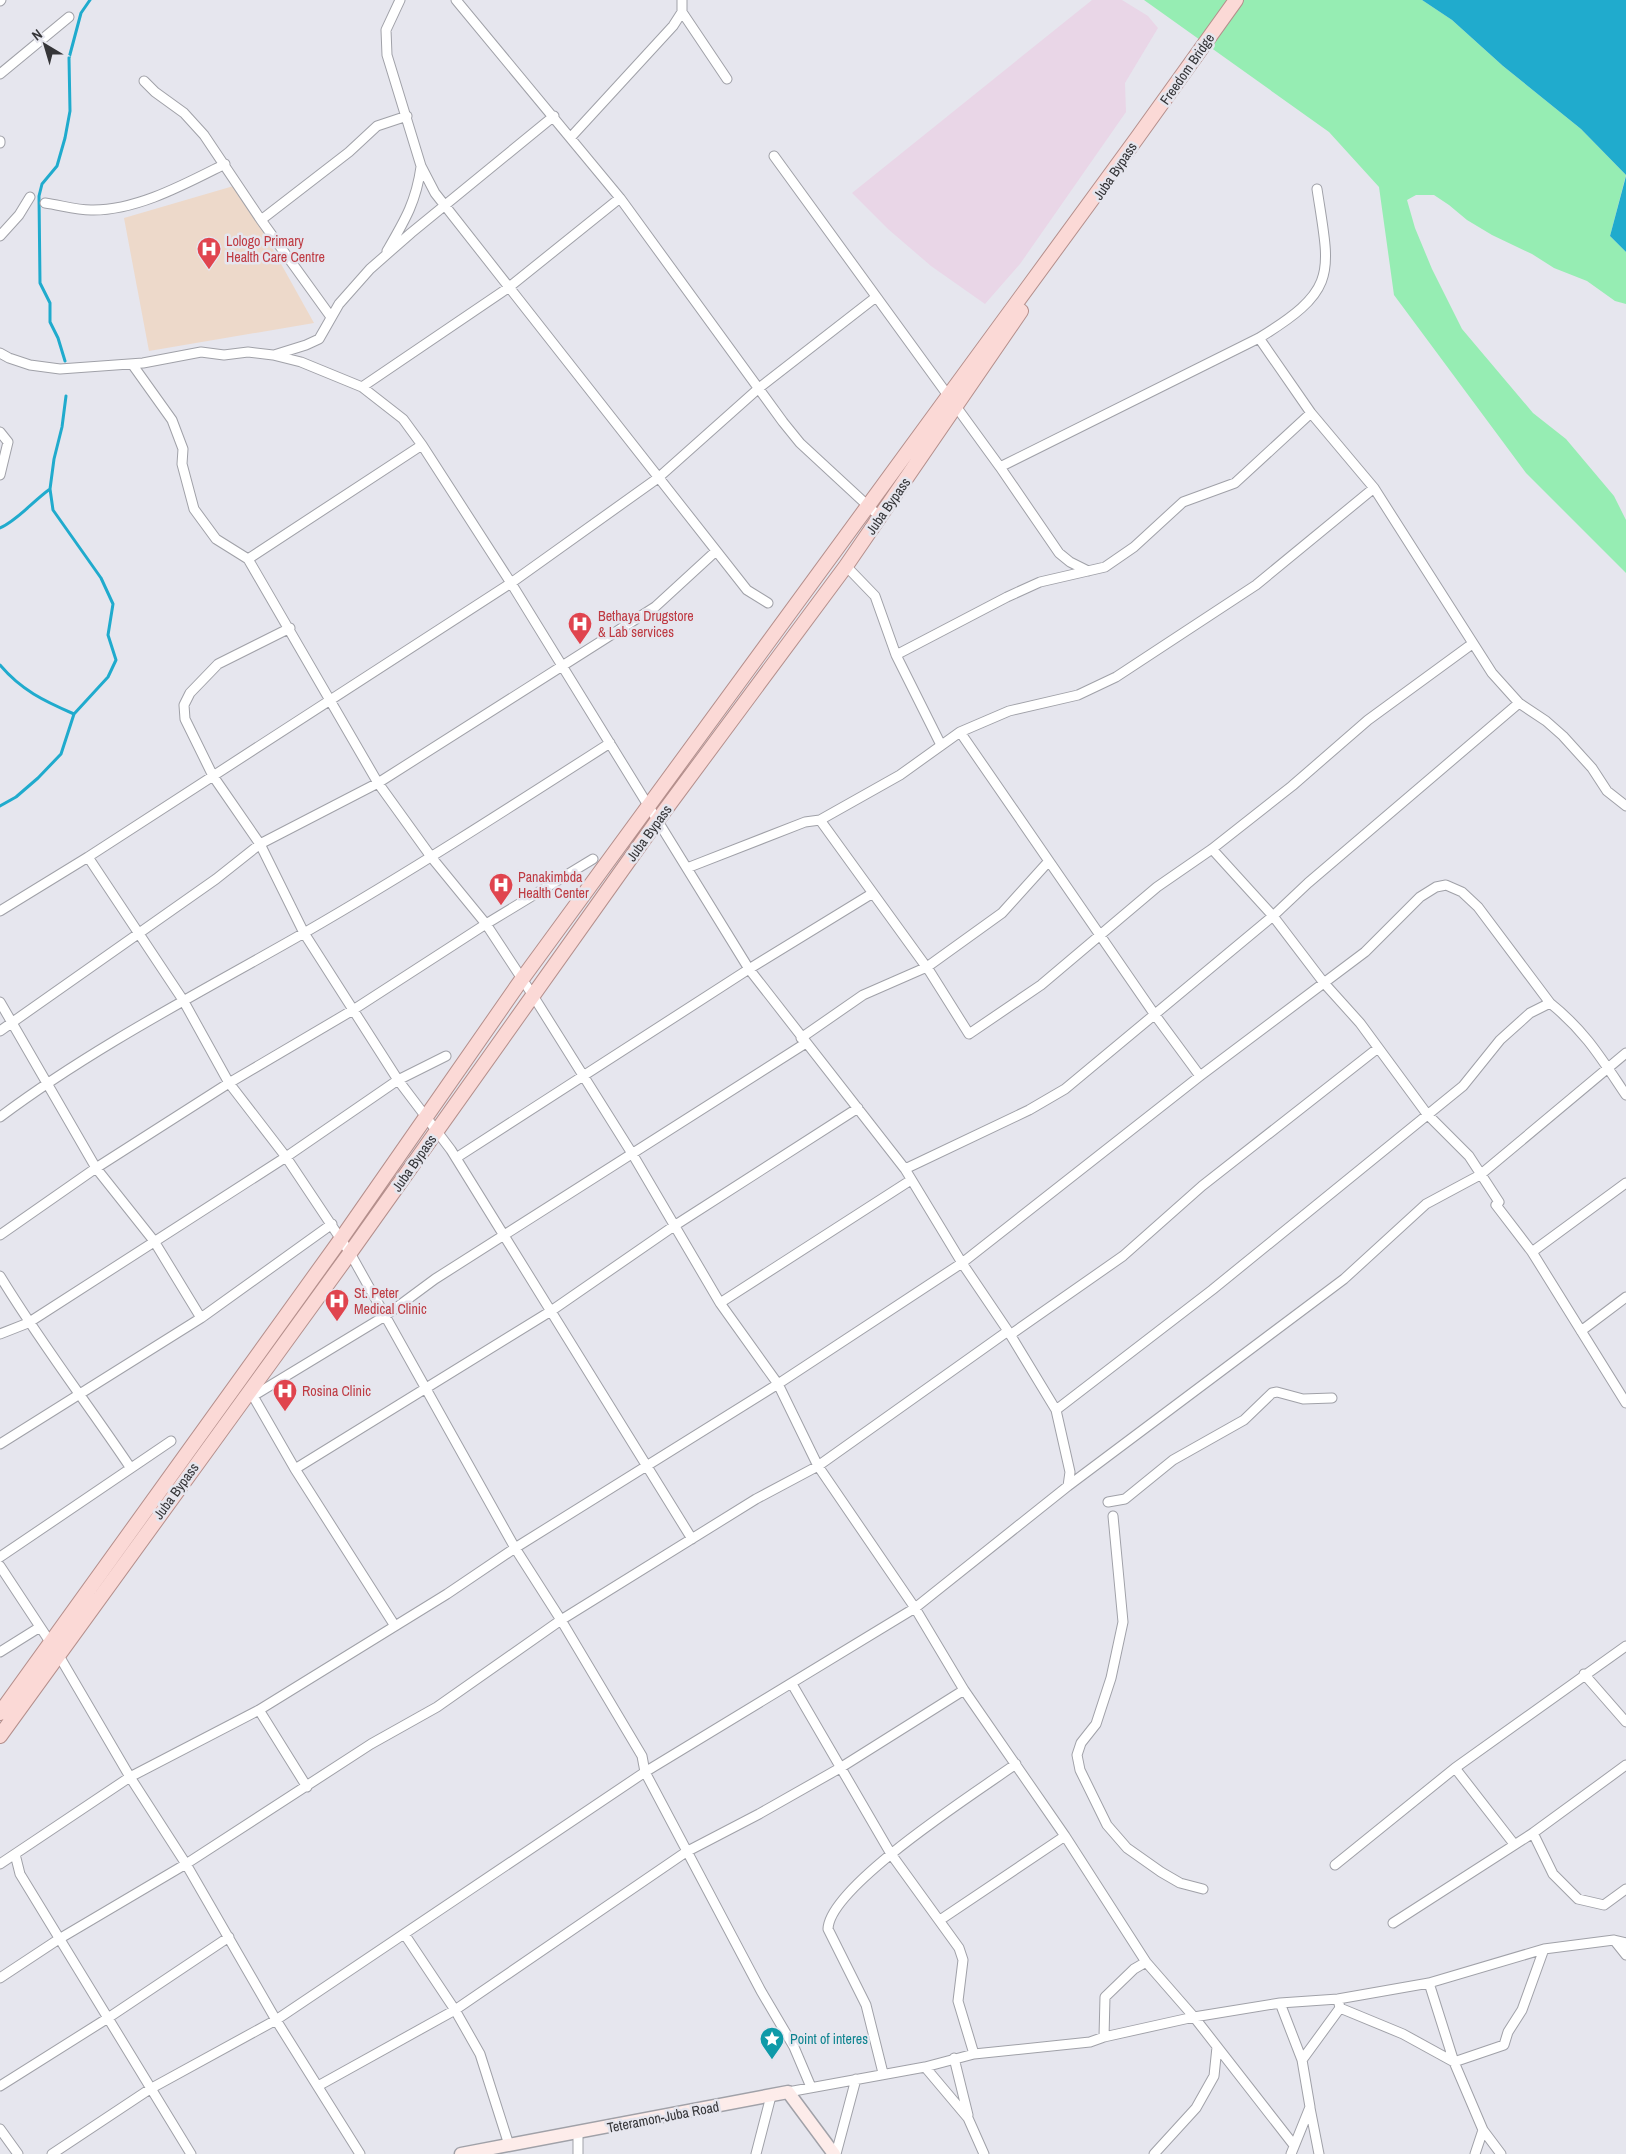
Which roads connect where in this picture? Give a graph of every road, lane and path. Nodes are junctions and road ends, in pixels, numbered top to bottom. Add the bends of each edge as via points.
1 (400, 0) edge
2 (456, 0) edge
3 (682, 0) edge
4 (1236, 0) edge
5 (682, 12) junction
6 (69, 18) dead end
7 (0, 74) edge
8 (727, 78) dead end
9 (144, 81) dead end
10 (407, 116) junction
11 (554, 116) junction
12 (571, 137) junction
13 (1137, 138) junction
14 (774, 156) dead end
15 (225, 164) junction
16 (421, 166) junction
17 (1317, 188) dead end
18 (30, 197) dead end
19 (620, 198) junction
20 (45, 203) dead end
21 (444, 206) junction
22 (261, 220) junction
23 (0, 236) edge
24 (383, 258) junction
25 (508, 288) junction
26 (876, 297) junction
27 (331, 317) junction
28 (1259, 338) junction
29 (0, 353) edge
30 (274, 355) junction
31 (132, 364) junction
32 (362, 388) junction
33 (759, 388) junction
34 (948, 396) junction
35 (957, 407) junction
36 (1311, 413) junction
37 (0, 432) edge
38 (422, 445) junction
39 (1000, 467) junction
40 (0, 475) edge
41 (658, 478) junction
42 (1374, 488) junction
43 (868, 506) junction
44 (880, 517) junction
45 (716, 551) junction
46 (248, 559) junction
47 (846, 566) junction
48 (1088, 571) junction
49 (511, 583) junction
50 (768, 603) dead end
51 (290, 628) junction
52 (1472, 644) junction
53 (896, 655) junction
54 (562, 666) junction
55 (330, 698) junction
56 (1519, 704) junction
57 (960, 732) junction
58 (610, 743) junction
59 (941, 745) junction
60 (213, 776) junction
61 (378, 783) junction
62 (648, 806) junction
63 (1626, 806) edge
64 (820, 820) junction
65 (657, 821) junction
66 (260, 844) junction
67 (1212, 849) junction
68 (88, 857) junction
69 (432, 858) junction
70 (594, 859) dead end
71 (1048, 862) junction
72 (687, 868) junction
73 (873, 893) junction
74 (0, 911) edge
75 (1273, 916) junction
76 (486, 924) junction
77 (138, 932) junction
78 (304, 933) junction
79 (1101, 934) junction
80 (927, 968) junction
81 (749, 969) junction
82 (522, 979) junction
83 (1324, 983) junction
84 (532, 994) junction
85 (184, 1000) junction
86 (0, 1002) edge
87 (1550, 1003) junction
88 (354, 1010) junction
89 (1155, 1015) junction
90 (12, 1024) junction
91 (0, 1031) edge
92 (803, 1040) junction
93 (1378, 1048) junction
94 (1626, 1054) edge
95 (446, 1056) dead end
96 (1608, 1069) junction
97 (583, 1076) junction
98 (1200, 1076) junction
99 (398, 1080) junction
100 (46, 1082) junction
101 (229, 1083) junction
102 (1626, 1095) edge
103 (858, 1108) junction
104 (1427, 1114) junction
105 (0, 1117) edge
106 (427, 1117) junction
107 (437, 1130) junction
108 (633, 1155) junction
109 (286, 1157) junction
110 (456, 1158) junction
111 (96, 1168) junction
112 (905, 1169) junction
113 (1480, 1174) junction
114 (912, 1180) junction
115 (1626, 1183) edge
116 (332, 1224) junction
117 (674, 1226) junction
118 (504, 1234) junction
119 (0, 1235) edge
120 (341, 1239) junction
121 (154, 1241) junction
122 (1532, 1252) junction
123 (350, 1253) junction
124 (962, 1263) junction
125 (0, 1276) edge
126 (1626, 1297) edge
127 (720, 1303) junction
128 (551, 1311) junction
129 (384, 1316) junction
130 (201, 1318) junction
131 (28, 1322) junction
132 (1581, 1331) junction
133 (1009, 1333) junction
134 (0, 1334) edge
135 (778, 1384) junction
136 (426, 1389) junction
137 (80, 1393) junction
138 (250, 1394) junction
139 (1332, 1398) dead end
140 (1626, 1403) edge
141 (1056, 1410) junction
142 (171, 1441) dead end
143 (0, 1444) edge
144 (647, 1466) junction
145 (818, 1466) junction
146 (130, 1467) junction
147 (295, 1469) junction
148 (1068, 1486) junction
149 (1108, 1502) dead end
150 (1114, 1516) dead end
151 (692, 1538) junction
152 (515, 1548) junction
153 (0, 1557) edge
154 (0, 1566) edge
155 (915, 1608) junction
156 (561, 1620) junction
157 (395, 1626) junction
158 (40, 1627) junction
159 (50, 1642) junction
160 (1626, 1646) edge
161 (0, 1652) edge
162 (58, 1654) junction
163 (1584, 1674) junction
164 (792, 1684) junction
165 (964, 1690) junction
166 (259, 1710) junction
167 (0, 1713) edge
168 (1626, 1722) edge
169 (0, 1736) edge
170 (1016, 1764) junction
171 (1626, 1765) edge
172 (840, 1768) junction
173 (1455, 1768) junction
174 (645, 1772) junction
175 (130, 1777) junction
176 (307, 1787) junction
177 (1533, 1833) junction
178 (1065, 1836) junction
179 (1514, 1844) junction
180 (686, 1852) junction
181 (15, 1854) junction
182 (891, 1854) junction
183 (0, 1864) edge
184 (186, 1864) junction
185 (1336, 1865) dead end
186 (1204, 1889) dead end
187 (1626, 1889) edge
188 (940, 1920) junction
189 (1393, 1923) dead end
190 (405, 1935) junction
191 (229, 1937) junction
192 (59, 1939) junction
193 (1614, 1940) junction
194 (1626, 1943) edge
195 (1544, 1950) junction
196 (1626, 1955) edge
197 (1146, 1962) junction
198 (0, 1978) edge
199 (1429, 1983) junction
200 (1280, 2004) junction
201 (1339, 2004) junction
202 (454, 2010) junction
203 (1194, 2017) junction
204 (108, 2018) junction
205 (276, 2020) junction
206 (1104, 2036) junction
207 (1217, 2047) junction
208 (974, 2054) junction
209 (954, 2058) junction
210 (1302, 2060) junction
211 (1454, 2062) junction
212 (925, 2067) junction
213 (883, 2073) junction
214 (856, 2079) junction
215 (0, 2086) edge
216 (318, 2086) junction
217 (811, 2087) junction
218 (150, 2089) junction
219 (788, 2092) junction
220 (771, 2096) junction
221 (1310, 2107) junction
222 (968, 2118) junction
223 (0, 2129) edge
224 (1483, 2130) junction
225 (578, 2133) junction
226 (1293, 2144) junction
227 (509, 2145) junction
228 (18, 2154) edge
229 (52, 2154) edge
230 (191, 2154) edge
231 (360, 2154) edge
232 (461, 2154) edge
233 (578, 2154) edge
234 (756, 2154) edge
235 (835, 2154) edge
236 (984, 2154) edge
237 (1154, 2154) edge
238 (1291, 2154) edge
239 (1319, 2154) edge
240 (1475, 2154) edge
241 (1501, 2154) edge

1 - 10 street via 386,30 386,44
2 - 11 street
3 - 5 street
4 - 13 main road, Freedom Bridge
5 - 8 street
5 - 12 street via 673,26
6 - 7 street
9 - 15 street via 184,113
10 - 16 street
10 - 22 street via 377,126 349,152
11 - 12 street
11 - 21 street
12 - 19 street
13 - 34 main road, Juba Bypass
13 - 35 main road, Juba Bypass
14 - 26 street
15 - 20 street via 176,188 134,203 90,210
15 - 22 street
16 - 21 street
16 - 24 street via 413,204
17 - 28 street via 1327,253 1325,275 1318,291 1293,317
18 - 23 street
19 - 25 street
19 - 33 street
21 - 24 street
21 - 25 street
22 - 27 street
24 - 27 street via 351,289
25 - 32 street
25 - 41 street
26 - 33 street
26 - 34 street
27 - 30 street via 319,339
28 - 36 street
28 - 39 street
29 - 31 street via 38,367
30 - 31 street via 201,352
30 - 32 street via 301,362
31 - 46 street via 172,420 183,449 182,464 194,508 216,539
32 - 38 street via 403,418
33 - 41 street
33 - 43 street via 800,443
34 - 35 street
34 - 43 main road, Juba Bypass
35 - 39 street
35 - 44 main road, Juba Bypass
36 - 42 street
36 - 48 street via 1235,484 1183,502 1134,547 1105,567
37 - 40 street via 8,442
38 - 46 street
38 - 49 street
39 - 48 street via 1059,554
41 - 45 street
41 - 49 street
42 - 52 street
42 - 57 street via 1256,585 1116,677 1078,695 1008,711
43 - 44 street
43 - 62 main road, Juba Bypass
44 - 47 main road, Juba Bypass
45 - 50 street via 747,590
45 - 54 street via 654,607
46 - 51 street
47 - 53 street via 875,596
47 - 65 main road, Juba Bypass
48 - 53 street via 1040,582 1007,596
49 - 54 street
49 - 55 street
51 - 55 street
51 - 60 street via 218,664 184,705 185,719
52 - 56 street
52 - 67 street via 1368,720
53 - 59 street
54 - 58 street
54 - 61 street
55 - 60 street
55 - 61 street
56 - 63 street via 1563,736 1592,768 1607,791
56 - 75 street
57 - 59 street
57 - 71 street
58 - 62 street
58 - 69 street
59 - 64 street via 900,774
60 - 66 street
60 - 68 street
61 - 66 street
61 - 69 street
62 - 65 street
62 - 82 main road, Juba Bypass
64 - 72 street via 805,822
64 - 73 street
65 - 72 street
65 - 84 main road, Juba Bypass
66 - 77 street
66 - 78 street
67 - 75 street
67 - 79 street via 1156,887
68 - 74 street
68 - 77 street
69 - 76 street
69 - 78 street
70 - 76 street
71 - 79 street
71 - 80 street via 1002,913
72 - 81 street
73 - 80 street
73 - 81 street
75 - 83 street
75 - 89 street
76 - 82 street
76 - 88 street
77 - 85 street
77 - 90 street
78 - 85 street
78 - 88 street
79 - 80 street via 1041,985 969,1034
79 - 89 street
80 - 92 street via 863,995
81 - 92 street
81 - 97 street
82 - 84 street
82 - 106 main road, Juba Bypass
83 - 87 street via 1366,952 1420,898 1436,886 1446,885 1462,892 1478,907
83 - 93 street
83 - 98 street
84 - 97 street
84 - 107 main road, Juba Bypass
85 - 100 street
85 - 101 street
86 - 90 street
87 - 96 street via 1578,1026
87 - 104 street via 1530,1013 1500,1040 1463,1086
88 - 99 street
88 - 101 street
89 - 98 street
89 - 112 street via 1065,1089 1030,1110
90 - 91 street
90 - 100 street
92 - 103 street
92 - 108 street
93 - 104 street
93 - 133 street via 1202,1186 1123,1256
94 - 96 street
95 - 99 street
96 - 102 street
96 - 113 street
97 - 108 street
97 - 110 street
98 - 124 street
99 - 106 street
99 - 109 street
100 - 105 street
100 - 111 street
101 - 109 street
101 - 111 street
103 - 112 street
103 - 117 street
104 - 113 street via 1469,1156
104 - 141 street via 1212,1290
106 - 107 street
106 - 120 main road, Juba Bypass
107 - 110 street
107 - 123 main road, Juba Bypass
108 - 117 street
108 - 118 street
109 - 116 street
109 - 121 street
110 - 118 street
111 - 119 street
111 - 121 street
112 - 114 street
113 - 122 street via 1499,1202 1496,1205
113 - 148 street via 1426,1204 1344,1279
114 - 124 street
114 - 127 street
115 - 122 street
116 - 120 street
116 - 130 street
117 - 127 street
117 - 128 street
118 - 128 street
118 - 129 street via 435,1278
120 - 123 street
120 - 159 main road, Juba Bypass
121 - 130 street
121 - 131 street
122 - 132 street
123 - 129 street
123 - 138 main road, Juba Bypass
124 - 133 street
124 - 135 street
125 - 131 street
126 - 132 street
127 - 135 street
128 - 136 street
128 - 144 street
129 - 136 street
129 - 138 street
130 - 137 street
131 - 134 street
131 - 137 street
132 - 140 street
133 - 141 street
133 - 145 street
135 - 144 street
135 - 145 street
136 - 147 street
136 - 152 street
137 - 143 street
137 - 146 street
138 - 147 street
138 - 162 main road, Juba Bypass
139 - 149 street via 1303,1399 1272,1393 1244,1420 1173,1460 1125,1499
141 - 148 street via 1070,1472
142 - 146 street
144 - 151 street
144 - 152 street
145 - 151 street
145 - 155 street
146 - 153 street
147 - 157 street
148 - 155 street
150 - 186 street via 1123,1622 1111,1678 1096,1724 1081,1743 1077,1756 1080,1770 1107,1825 1127,1848 1180,1883
151 - 156 street
152 - 156 street
152 - 157 street
154 - 158 street
155 - 164 street
155 - 165 street
156 - 174 street via 642,1756
156 - 176 street via 437,1708 371,1744
157 - 166 street
158 - 159 street
158 - 161 street
159 - 162 street
159 - 167 main road, Juba Bypass
160 - 163 street
162 - 169 main road, Juba Bypass
162 - 175 street
163 - 168 street
163 - 173 street
164 - 172 street
164 - 174 street
165 - 170 street
165 - 172 street
166 - 175 street
166 - 176 street
170 - 178 street
170 - 182 street
171 - 177 street
172 - 180 street
172 - 182 street
173 - 179 street
173 - 185 street
174 - 180 street
174 - 190 street
175 - 181 street
175 - 184 street
176 - 184 street
177 - 179 street
177 - 187 street via 1553,1874 1578,1899 1604,1905
178 - 188 street
178 - 197 street
179 - 189 street
180 - 202 street
180 - 217 street via 794,2047
181 - 183 street
181 - 192 street via 20,1874
182 - 188 street
182 - 213 street via 849,1892 828,1923 828,1929 866,2005
184 - 191 street
184 - 192 street
188 - 208 street via 964,1960 958,2001
190 - 202 street
190 - 205 street
191 - 204 street
191 - 205 street
192 - 198 street
192 - 204 street
193 - 194 street
193 - 195 street
193 - 196 street
195 - 199 street
195 - 211 street via 1522,2010 1504,2045
197 - 203 street
197 - 206 street via 1105,1997
199 - 201 street
199 - 211 street
200 - 201 street
200 - 203 street
200 - 210 street
201 - 210 street
201 - 211 street
202 - 216 street
202 - 227 street via 480,2054
203 - 206 street
203 - 207 street
204 - 215 street
204 - 218 street
205 - 216 street
205 - 218 street
206 - 208 street via 1090,2042
207 - 226 street
207 - 237 street via 1214,2076 1196,2108
208 - 209 street
209 - 212 street
209 - 222 street
210 - 221 street
211 - 224 street
212 - 213 street
212 - 222 street
213 - 214 street
214 - 217 street
214 - 235 street
216 - 231 street
217 - 219 street
218 - 229 street
218 - 230 street
219 - 220 street, Teteramon-Juba Road
219 - 235 street
220 - 225 street, Teteramon-Juba Road
220 - 234 street
221 - 226 street
221 - 239 street
222 - 236 street
223 - 228 street
224 - 240 street
224 - 241 street
225 - 227 street, Teteramon-Juba Road
225 - 233 street
226 - 238 street
227 - 232 street, Teteramon-Juba Road

